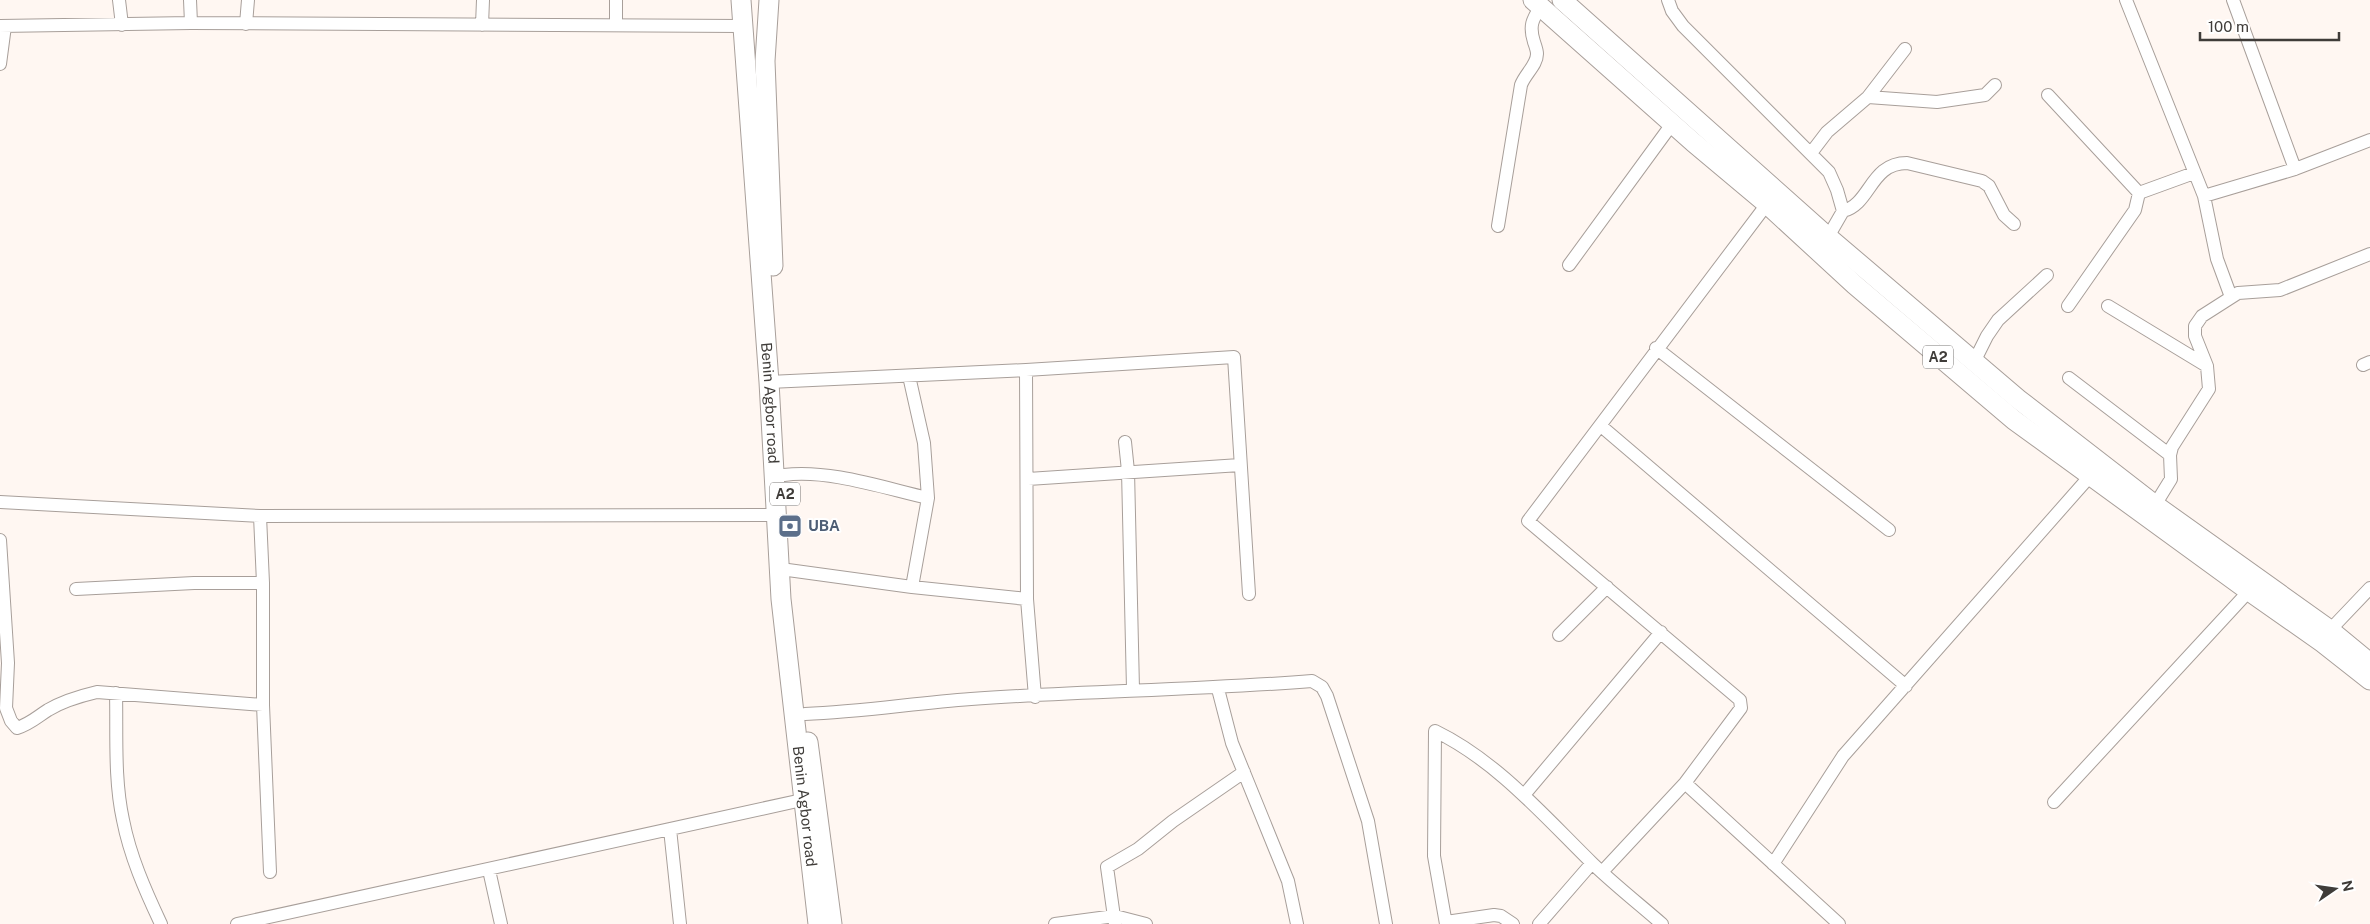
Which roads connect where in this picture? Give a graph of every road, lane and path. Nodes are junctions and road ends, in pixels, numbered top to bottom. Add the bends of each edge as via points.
1 (119, 0) edge
2 (190, 0) edge
3 (248, 0) edge
4 (483, 0) edge
5 (616, 0) edge
6 (741, 0) edge
7 (748, 0) edge
8 (759, 0) edge
9 (769, 0) edge
10 (1562, 0) edge
11 (1668, 0) edge
12 (2126, 0) edge
13 (2232, 0) edge
14 (1537, 3) edge
15 (191, 23) junction
16 (246, 24) junction
17 (122, 25) junction
18 (482, 25) junction
19 (616, 25) junction
20 (2, 26) edge
21 (741, 26) junction
22 (1905, 49) dead end
23 (756, 61) junction
24 (0, 64) edge
25 (1996, 85) dead end
26 (2048, 95) dead end
27 (1868, 97) junction
28 (1672, 124) junction
29 (2370, 140) edge
30 (1811, 153) junction
31 (2295, 169) junction
32 (2194, 173) junction
33 (2139, 193) junction
34 (2204, 196) junction
35 (1767, 204) junction
36 (1843, 211) junction
37 (2014, 224) dead end
38 (1498, 226) dead end
39 (1828, 237) junction
40 (2370, 254) edge
41 (1569, 265) dead end
42 (2048, 275) dead end
43 (2231, 297) junction
44 (2068, 306) dead end
45 (2108, 306) dead end
46 (1656, 348) junction
47 (1974, 362) junction
48 (2207, 366) junction
49 (1026, 370) junction
50 (909, 376) junction
51 (2069, 378) dead end
52 (774, 382) junction
53 (1601, 426) junction
54 (1125, 442) dead end
55 (2170, 455) junction
56 (1240, 465) junction
57 (1128, 471) junction
58 (2091, 475) junction
59 (784, 476) junction
60 (1028, 479) junction
61 (928, 498) junction
62 (0, 502) edge
63 (2155, 505) junction
64 (775, 515) junction
65 (260, 516) junction
66 (1889, 530) dead end
67 (0, 540) edge
68 (788, 570) junction
69 (263, 583) junction
70 (912, 587) junction
71 (1607, 587) junction
72 (2370, 588) edge
73 (76, 589) dead end
74 (2249, 591) junction
75 (1249, 594) dead end
76 (1027, 599) junction
77 (2330, 630) junction
78 (1661, 632) junction
79 (1558, 635) dead end
80 (2370, 663) edge
81 (2370, 680) edge
82 (1906, 686) junction
83 (1134, 689) junction
84 (1218, 689) junction
85 (116, 693) junction
86 (1035, 697) junction
87 (263, 705) junction
88 (805, 714) junction
89 (5, 724) edge
90 (1244, 772) junction
91 (1685, 783) junction
92 (1524, 795) junction
93 (802, 800) junction
94 (2054, 802) dead end
95 (670, 828) junction
96 (1592, 863) junction
97 (1773, 864) junction
98 (489, 870) junction
99 (270, 872) dead end
100 (1602, 872) junction
101 (292, 919) edge
102 (1115, 920) edge
103 (1446, 923) edge
104 (161, 924) edge
105 (237, 924) edge
106 (501, 924) edge
107 (680, 924) edge
108 (818, 924) edge
109 (832, 924) edge
110 (1054, 924) edge
111 (1146, 924) edge
112 (1297, 924) edge
113 (1386, 924) edge
114 (1513, 924) edge
115 (1540, 924) edge
116 (1662, 924) edge
117 (1838, 924) edge

1 - 17 street
2 - 15 street
3 - 16 street
4 - 18 street
5 - 19 street
6 - 21 highway, Benin Agbor road
7 - 23 highway, A2
8 - 23 highway, A2
9 - 23 highway, Benin Agbor road
10 - 39 highway, A2
11 - 30 street via 1683,26
12 - 32 street
13 - 31 street
14 - 28 highway, A2
14 - 38 street via 1530,22 1537,53 1522,85
15 - 16 street
15 - 17 street
16 - 18 street
17 - 20 street
18 - 19 street
19 - 21 street
20 - 24 street
21 - 23 highway, Benin Agbor road
22 - 27 street
23 - 52 highway, Benin Agbor road / A2 via 769,195
25 - 27 street via 1986,95 1937,102
26 - 33 street
27 - 30 street via 1827,132
28 - 35 highway, A2
28 - 41 street
29 - 31 street
30 - 36 street via 1829,172
31 - 34 street
32 - 33 street
32 - 34 street
33 - 44 street via 2135,210
34 - 43 street via 2217,259
35 - 46 street
35 - 58 highway, A2 via 1961,376 2014,420
36 - 37 street via 1856,203 1885,169 1906,163 1982,181 1989,186 2004,215
36 - 39 street
39 - 47 highway, A2
40 - 43 street via 2280,290 2238,293
42 - 47 street via 1998,320
43 - 48 street via 2202,316 2196,326 2195,336
45 - 48 street
46 - 53 street
46 - 66 street
47 - 63 highway, A2
48 - 55 street via 2210,389
49 - 50 street
49 - 56 street via 1234,357
49 - 60 street
50 - 52 street
50 - 61 street via 924,443
51 - 55 street
52 - 59 highway, Benin Agbor road / A2
52 - 64 highway, Benin Agbor road / A2
53 - 71 street via 1528,521
53 - 82 street
54 - 57 street
55 - 63 street via 2171,480
56 - 57 street
56 - 75 street
57 - 60 street
57 - 83 street
58 - 74 highway, A2
58 - 82 street
59 - 61 street via 800,473 846,480
59 - 68 highway, Benin Agbor road / A2
60 - 76 street
61 - 70 street
62 - 65 street
63 - 77 highway, A2
64 - 65 street
64 - 93 highway, Benin Agbor road / A2
65 - 69 street
67 - 89 street via 8,662
68 - 70 street
68 - 88 highway, Benin Agbor road / A2
69 - 73 street
69 - 87 street
70 - 76 street
71 - 78 street
71 - 79 street
72 - 77 street
74 - 81 highway, A2
74 - 94 street
76 - 86 street
77 - 80 highway, A2
78 - 91 street via 1742,704
78 - 92 street
82 - 97 street via 1842,756
83 - 84 street
83 - 86 street
84 - 90 street via 1232,743
84 - 113 street via 1312,681 1322,687 1368,822
85 - 87 street
85 - 89 street via 97,692 74,697 48,710 29,725 17,728
85 - 104 street via 122,818 136,868
86 - 88 street via 970,699
87 - 99 street
88 - 109 highway, Benin Agbor road / A2
90 - 102 street via 1138,849 1107,867
90 - 112 street via 1288,881
91 - 97 street
91 - 100 street
92 - 96 street
92 - 103 street via 1457,741 1435,731 1434,856
93 - 95 street
93 - 108 highway, Benin Agbor road / A2
95 - 98 street
95 - 107 street
96 - 100 street
96 - 115 street
97 - 117 street
98 - 101 street
98 - 106 street
100 - 116 street
101 - 105 street
102 - 110 street
102 - 111 street
103 - 114 street via 1494,915

